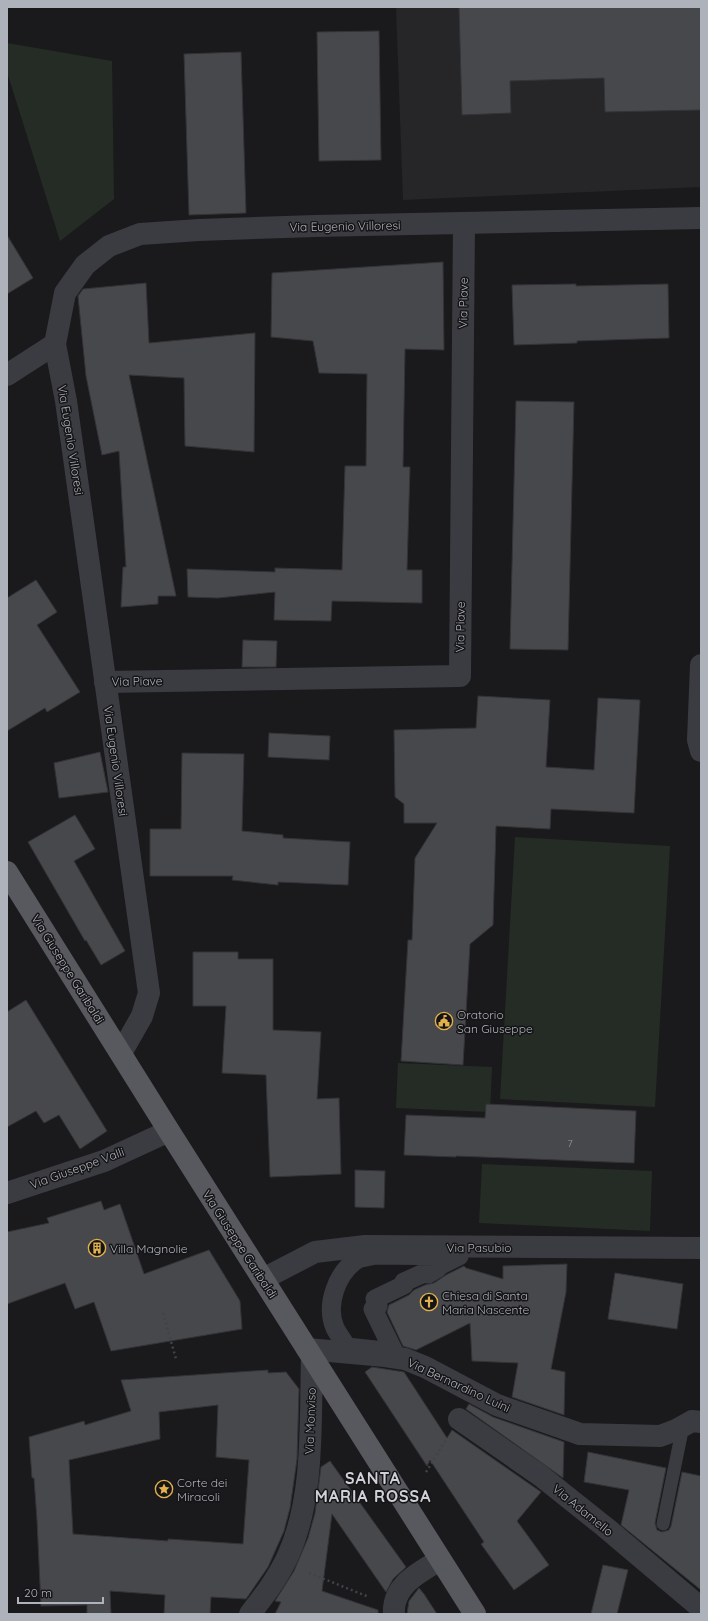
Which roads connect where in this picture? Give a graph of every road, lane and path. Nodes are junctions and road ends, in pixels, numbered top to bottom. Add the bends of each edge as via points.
1 (701, 218) edge
2 (464, 223) junction
3 (55, 344) junction
4 (7, 375) edge
5 (701, 665) edge
6 (105, 682) junction
7 (701, 751) edge
8 (7, 872) edge
9 (121, 1053) junction
10 (169, 1131) junction
11 (7, 1193) edge
12 (701, 1248) edge
13 (359, 1259) joint
14 (263, 1279) junction
15 (162, 1313) dead end
16 (309, 1353) junction
17 (176, 1359) dead end
18 (459, 1419) dead end
19 (692, 1424) edge
20 (663, 1524) dead end
21 (440, 1560) junction
22 (284, 1563) junction
23 (701, 1608) edge
24 (394, 1611) edge
25 (250, 1614) edge
26 (475, 1614) edge

1 - 2 street, Via Eugenio Villoresi
2 - 3 street, Via Eugenio Villoresi via 140,234 109,246 85,265 66,293
2 - 6 street, Via Piave via 460,676
3 - 4 street
3 - 6 street, Via Eugenio Villoresi via 66,401
5 - 7 street via 698,740
6 - 9 street, Via Eugenio Villoresi via 149,993 142,1016
8 - 9 main road, Via Giuseppe Garibaldi
9 - 10 main road, Via Giuseppe Garibaldi
10 - 11 street, Via Giuseppe Valli via 104,1161
10 - 14 main road, Via Giuseppe Garibaldi
12 - 14 street, Via Pasubio via 365,1246 315,1252
13 - 13 street via 343,1272 335,1289 332,1310 335,1327 347,1347 394,1352 373,1309 378,1306 375,1299 459,1256 376,1255
14 - 16 main road, Via Giuseppe Garibaldi
15 - 17 path
16 - 19 street, Via Bernardino Luini via 384,1356 414,1362 497,1405 573,1432 660,1436
16 - 21 main road, Via Giuseppe Garibaldi
16 - 22 street, Via Monviso via 309,1451 306,1495 295,1537
18 - 23 street, Via Adamello via 541,1476 605,1526
19 - 20 lane
21 - 24 street via 414,1575 402,1587
21 - 26 main road, Via Giuseppe Garibaldi
22 - 24 path
22 - 25 street, Via Monviso via 272,1586

